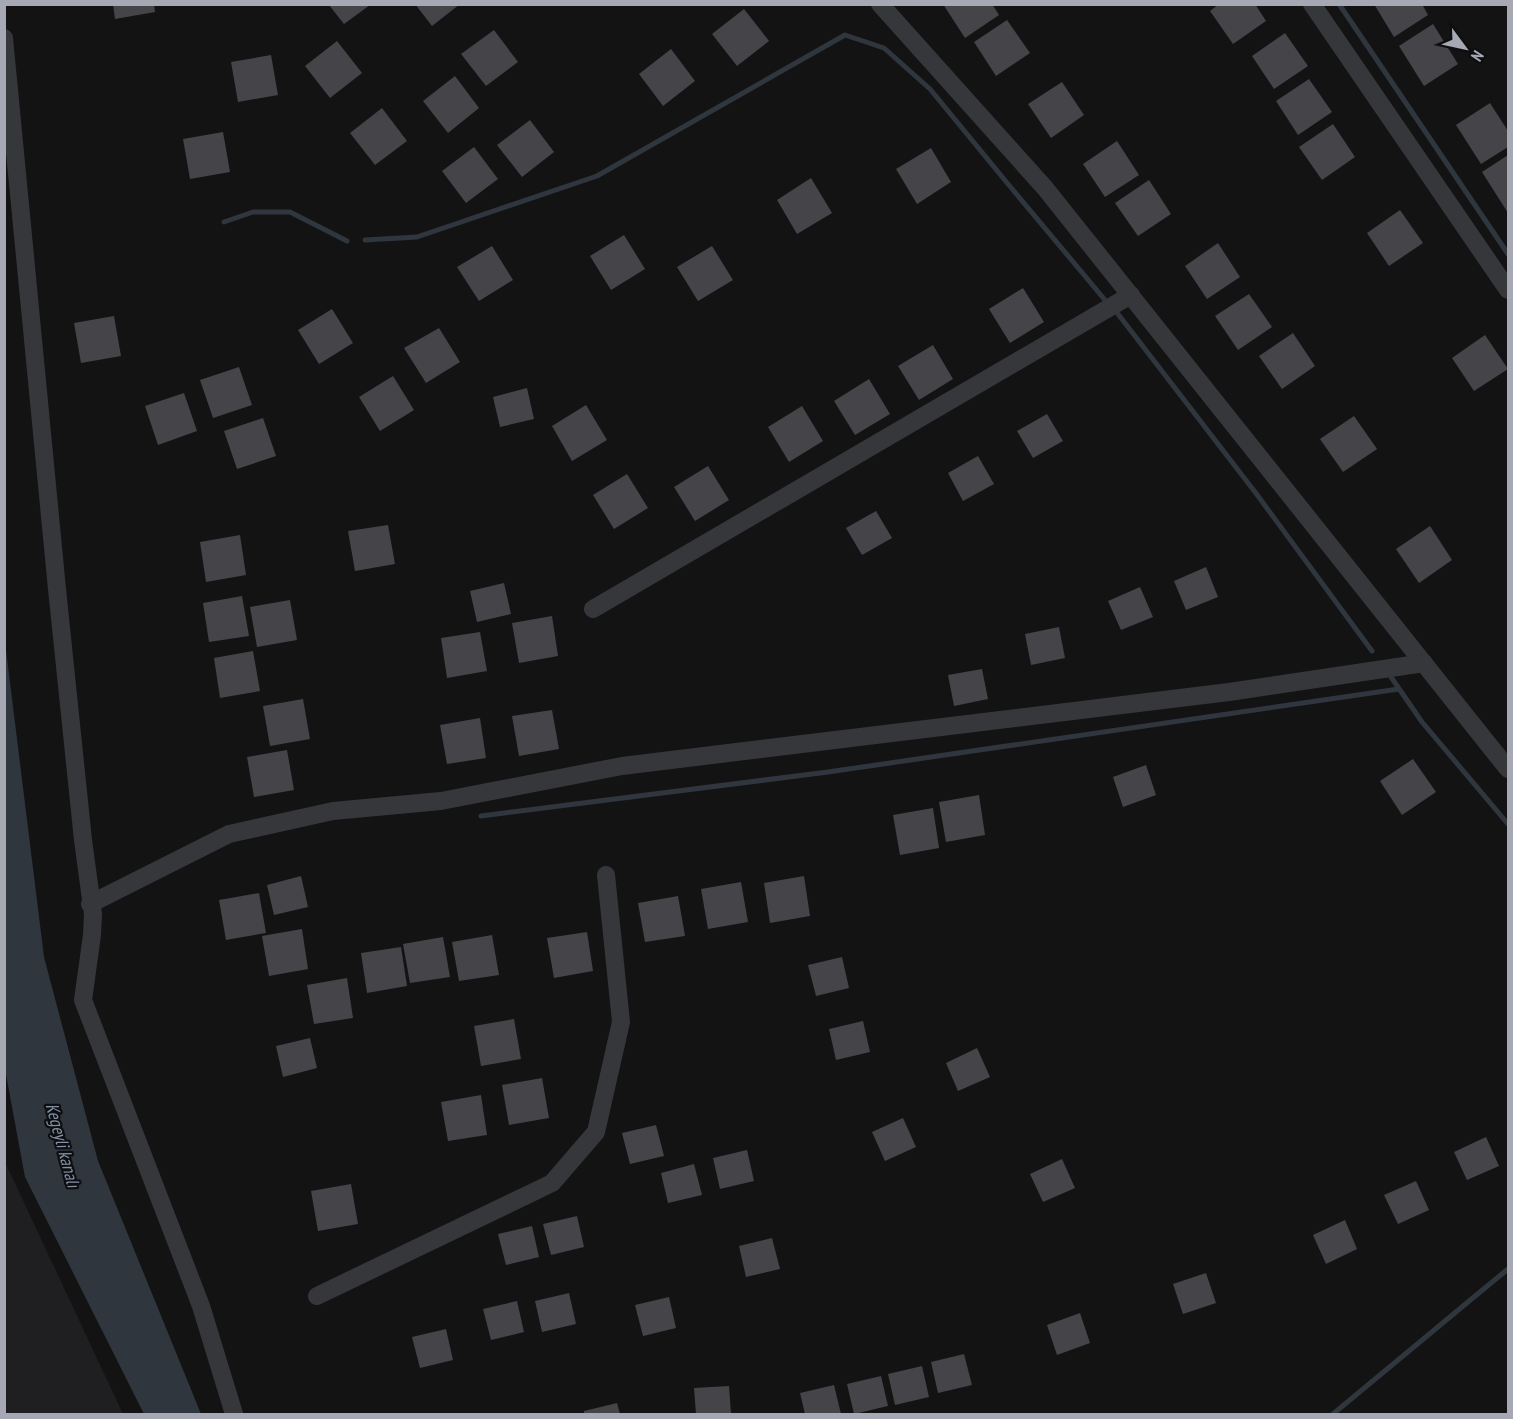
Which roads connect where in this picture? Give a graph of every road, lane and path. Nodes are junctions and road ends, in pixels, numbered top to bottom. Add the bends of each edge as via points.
1 (1312, 4) edge
2 (886, 6) edge
3 (4, 38) edge
4 (1509, 290) edge
5 (1131, 295) junction
6 (593, 609) dead end
7 (1424, 663) junction
8 (1509, 769) edge
9 (606, 875) dead end
10 (90, 904) junction
11 (317, 1296) dead end
12 (234, 1414) edge

1 - 4 street
2 - 5 street via 1045,188
3 - 10 street
5 - 6 street
5 - 7 street
7 - 8 street
7 - 10 street via 1229,692 622,766 441,801 333,811 229,834
9 - 11 street via 621,1022 596,1132 552,1183
10 - 12 street via 92,935 83,1000 201,1306

